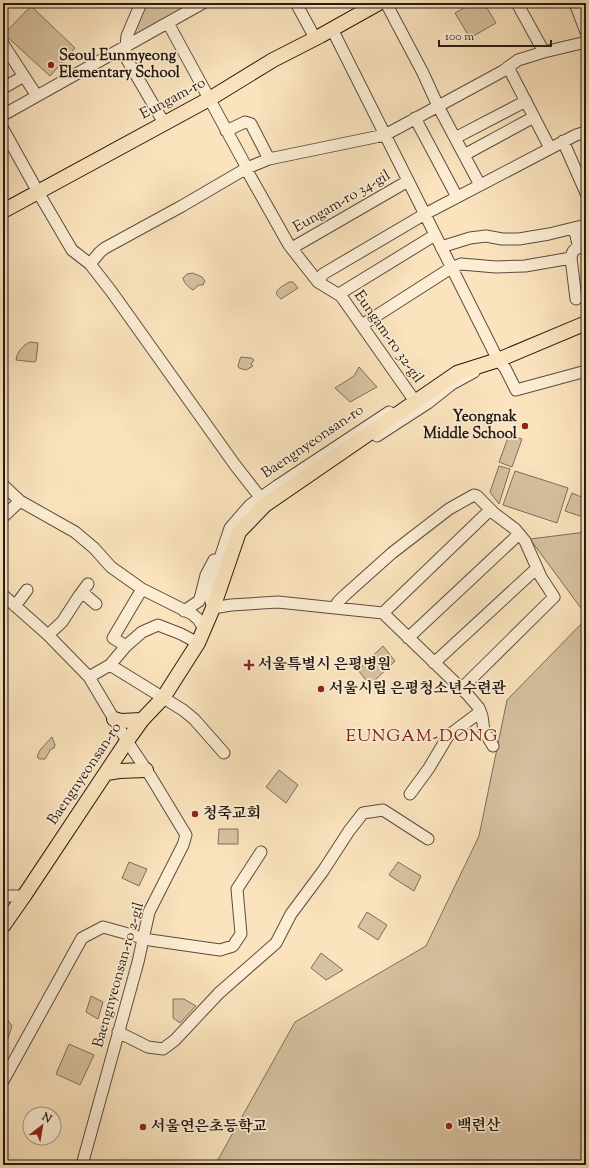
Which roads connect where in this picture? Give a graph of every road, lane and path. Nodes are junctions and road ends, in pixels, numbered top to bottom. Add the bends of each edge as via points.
1 (140, 3) edge
2 (204, 3) edge
3 (296, 3) edge
4 (386, 3) edge
5 (517, 3) edge
6 (373, 4) edge
7 (579, 5) edge
8 (168, 23) junction
9 (332, 29) junction
10 (586, 32) edge
11 (315, 38) junction
12 (586, 42) edge
13 (127, 46) junction
14 (4, 48) edge
15 (544, 52) junction
16 (508, 68) junction
17 (24, 76) junction
18 (3, 88) edge
19 (37, 96) junction
20 (209, 99) junction
21 (526, 102) junction
22 (438, 106) junction
23 (3, 115) edge
24 (534, 117) junction
25 (415, 118) junction
26 (164, 123) junction
27 (3, 129) edge
28 (226, 131) junction
29 (586, 132) edge
30 (385, 135) junction
31 (455, 138) junction
32 (563, 141) junction
33 (550, 148) junction
34 (464, 155) junction
35 (269, 159) junction
36 (247, 168) junction
37 (408, 181) junction
38 (480, 185) junction
39 (38, 192) junction
40 (586, 193) edge
41 (457, 197) junction
42 (3, 211) edge
43 (425, 214) junction
44 (586, 225) edge
45 (574, 228) junction
46 (435, 235) junction
47 (441, 247) junction
48 (582, 247) edge
49 (292, 248) junction
50 (571, 258) junction
51 (90, 264) junction
52 (452, 268) junction
53 (318, 282) junction
54 (339, 294) junction
55 (576, 299) dead end
56 (586, 323) edge
57 (362, 325) junction
58 (498, 360) junction
59 (586, 371) edge
60 (412, 397) junction
61 (3, 485) edge
62 (260, 497) junction
63 (20, 501) junction
64 (490, 510) junction
65 (3, 517) edge
66 (519, 534) junction
67 (226, 557) junction
68 (537, 568) junction
69 (142, 589) junction
70 (27, 590) dead end
71 (7, 601) edge
72 (96, 604) dead end
73 (213, 608) junction
74 (334, 608) junction
75 (184, 611) junction
76 (383, 613) junction
77 (204, 628) junction
78 (48, 635) junction
79 (408, 638) junction
80 (198, 644) junction
81 (126, 646) junction
82 (434, 663) junction
83 (110, 665) junction
84 (89, 677) junction
85 (461, 689) junction
86 (163, 698) junction
87 (480, 712) junction
88 (114, 719) junction
89 (142, 720) junction
90 (127, 741) junction
91 (493, 746) dead end
92 (224, 752) dead end
93 (146, 770) junction
94 (106, 773) junction
95 (410, 794) dead end
96 (428, 839) dead end
97 (261, 852) dead end
98 (3, 896) edge
99 (24, 896) junction
100 (3, 926) edge
101 (143, 938) junction
102 (118, 1032) junction
103 (3, 1081) edge
104 (82, 1165) edge

1 - 13 street via 127,36
2 - 8 street
3 - 11 street
4 - 22 street
5 - 15 street
6 - 9 main road, Eungam-ro
7 - 10 street
8 - 13 street
8 - 20 street, Eungam-ro 32-gil
9 - 11 main road, Eungam-ro
9 - 30 street, Eungam-ro 34-gil
11 - 20 main road, Eungam-ro
12 - 15 street
13 - 19 street
13 - 26 street via 125,56
14 - 17 street
15 - 16 street via 518,60
16 - 21 street
16 - 22 street
17 - 18 street
17 - 19 street
19 - 23 street
20 - 26 main road, Eungam-ro
20 - 28 street, Eungam-ro 32-gil
21 - 24 street
21 - 31 street
22 - 25 street
22 - 31 street
24 - 33 street
24 - 34 street
25 - 30 street
25 - 41 street
26 - 39 main road, Eungam-ro
27 - 39 street
28 - 35 street via 245,122 251,124
28 - 36 street, Eungam-ro 32-gil
29 - 32 street
30 - 35 street
30 - 37 street, Eungam-ro 34-gil
31 - 34 street
32 - 33 street
32 - 40 street
33 - 38 street
34 - 38 street
35 - 36 street
36 - 49 street, Eungam-ro 32-gil
36 - 51 street via 105,248
37 - 43 street, Eungam-ro 34-gil
37 - 49 street, Eungam-ro 34-gil
38 - 41 street
39 - 42 main road, Eungam-ro
39 - 51 street via 72,250
41 - 43 street
43 - 46 street, Eungam-ro 34-gil
43 - 53 street via 323,274
44 - 45 street
45 - 47 street via 519,239 486,236 470,238
45 - 48 street
46 - 47 street, Eungam-ro 34-gil
46 - 54 street, Eungam-ro 32-gil
47 - 52 street, Eungam-ro 34-gil
48 - 50 street via 575,249
49 - 53 street, Eungam-ro 32-gil
50 - 52 street via 525,266 460,264
50 - 55 street
51 - 62 street
52 - 57 street
52 - 58 street, Eungam-ro 34-gil
53 - 54 street, Eungam-ro 32-gil
54 - 57 street, Eungam-ro 32-gil
56 - 58 main road, Baengnyeonsan-ro
57 - 60 street, Eungam-ro 32-gil
58 - 59 street, Eungam-ro 34-gil via 516,390
58 - 60 street, Baengnyeonsan-ro via 461,366
58 - 67 main road, Baengnyeonsan-ro via 457,373 265,505 239,532
60 - 62 street, Baengnyeonsan-ro
61 - 63 street
62 - 67 street, Baengnyeonsan-ro via 230,528
63 - 65 street
63 - 69 street via 75,532 112,568
64 - 66 street
64 - 74 street via 474,495 448,509 392,553
64 - 76 street
66 - 68 street via 525,541
66 - 79 street
67 - 73 main road, Baengnyeonsan-ro
67 - 75 street via 214,560 199,601
68 - 82 street
68 - 85 street via 554,597
69 - 75 street
69 - 81 street via 113,638
70 - 71 street
71 - 78 street, Baengnyeonsan-ro 2-gil
72 - 78 street via 85,588 62,622
73 - 74 street via 278,602
73 - 77 main road, Baengnyeonsan-ro
74 - 76 street
75 - 77 street via 198,619
76 - 79 street
77 - 80 main road, Baengnyeonsan-ro
78 - 84 street, Baengnyeonsan-ro 2-gil
79 - 82 street
80 - 81 street via 158,625 142,632
80 - 86 main road, Baengnyeonsan-ro
81 - 83 street
82 - 85 street
83 - 84 street
83 - 86 street
84 - 88 street, Baengnyeonsan-ro 2-gil
85 - 87 street
86 - 89 main road, Baengnyeonsan-ro
86 - 92 street via 194,720
87 - 91 street via 484,730
87 - 95 street via 448,736
88 - 89 main road
88 - 90 street, Baengnyeonsan-ro 2-gil
89 - 90 main road, Baengnyeonsan-ro
90 - 93 street, Baengnyeonsan-ro 2-gil
90 - 94 main road, Baengnyeonsan-ro
93 - 94 main road
93 - 101 street, Baengnyeonsan-ro 2-gil via 186,835 149,912
94 - 99 main road, Baengnyeonsan-ro
96 - 102 street via 383,810 363,813 291,914 276,943 219,994 175,1040 163,1049 148,1047
97 - 101 street via 237,888 241,934 233,946 220,950
98 - 99 street
99 - 100 main road, Baengnyeonsan-ro
101 - 102 street, Baengnyeonsan-ro 2-gil
101 - 103 street via 103,928 82,938
102 - 104 street, Baengnyeonsan-ro 2-gil

